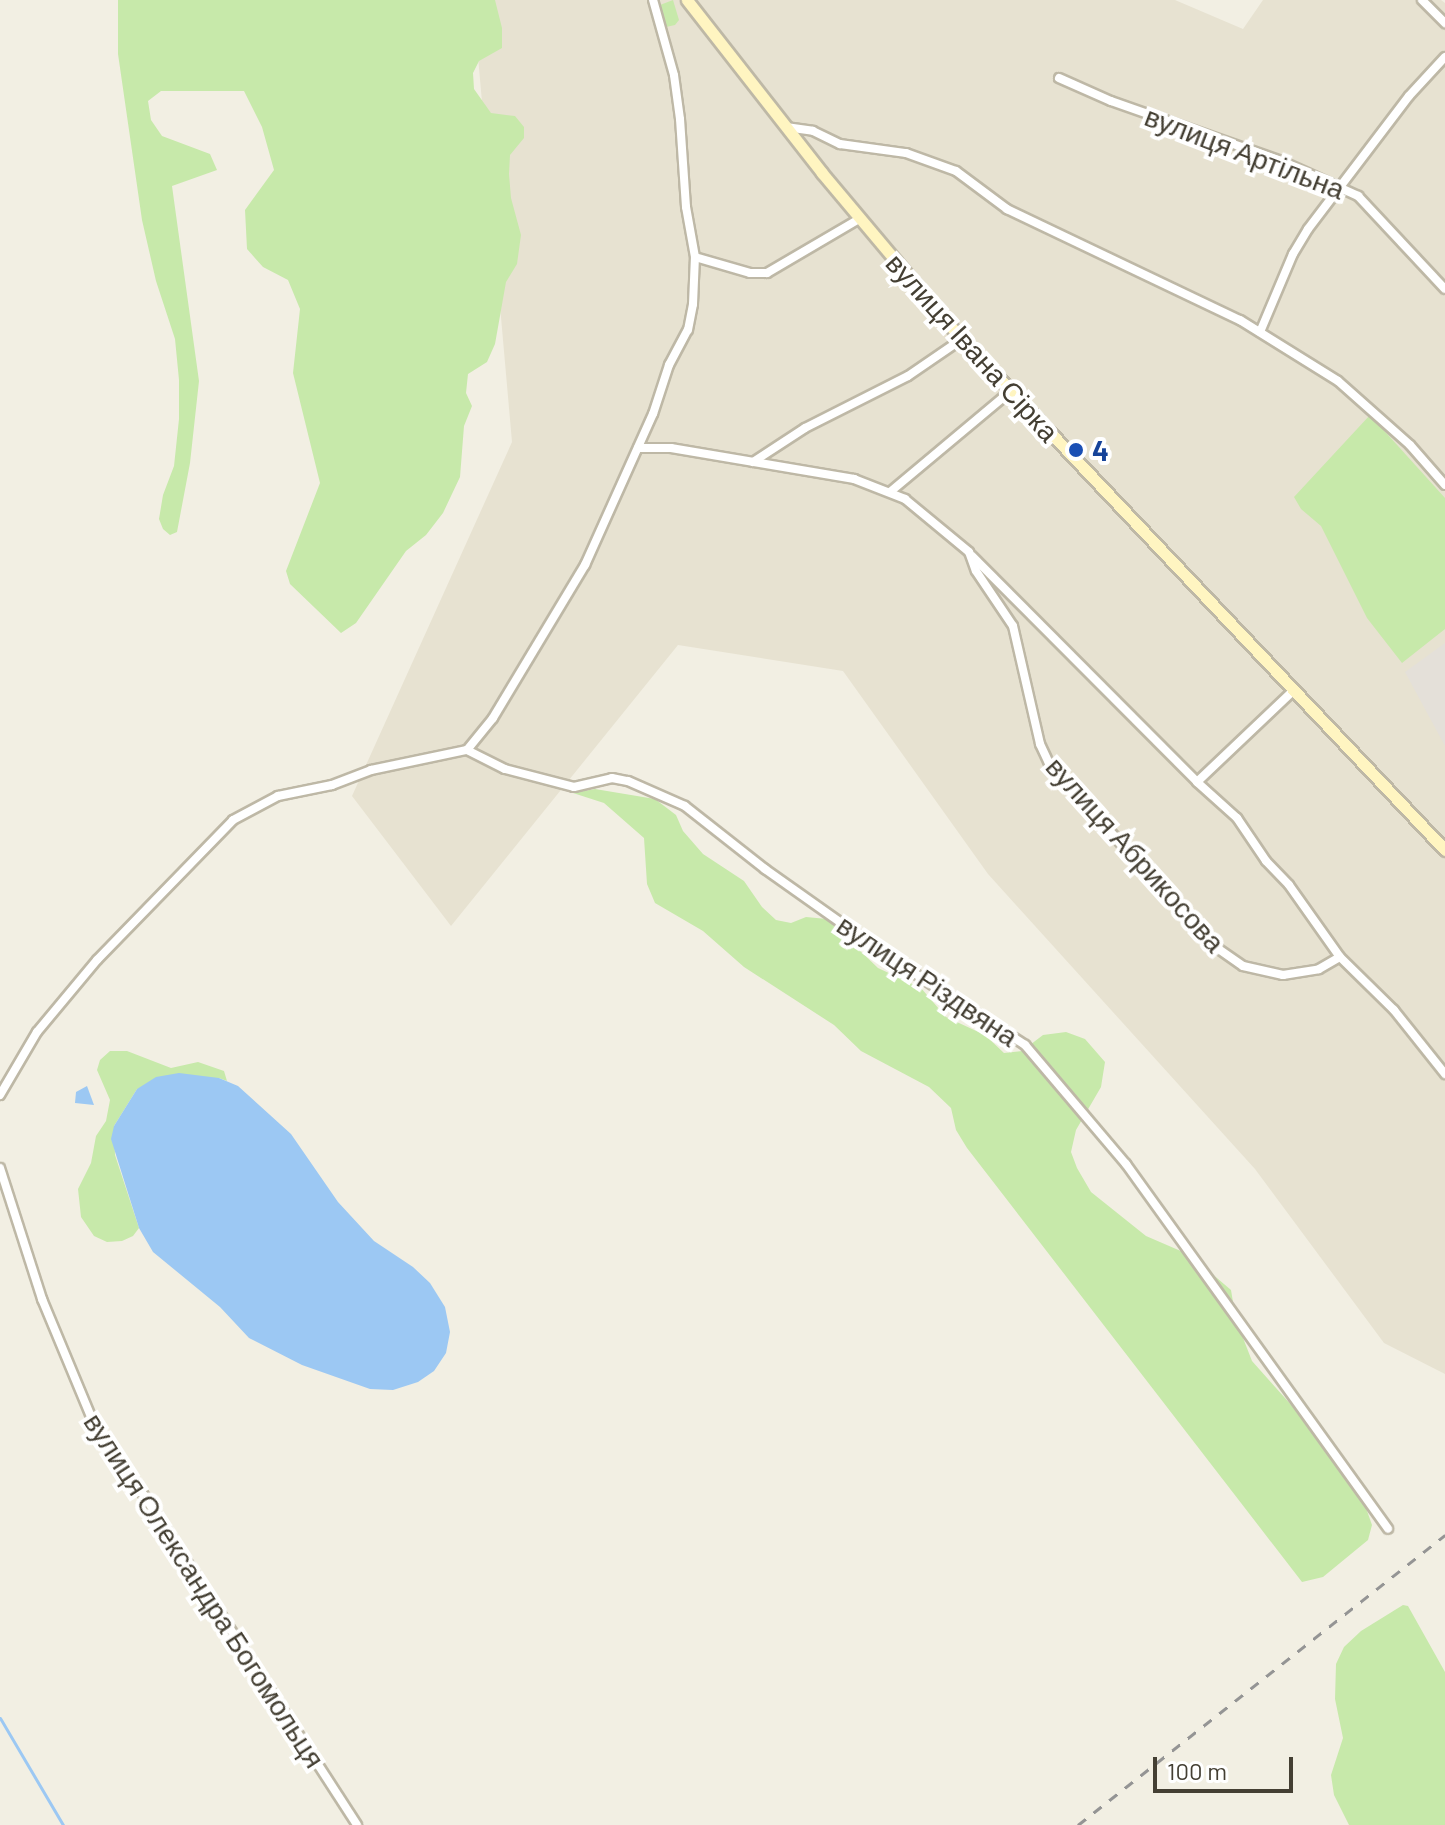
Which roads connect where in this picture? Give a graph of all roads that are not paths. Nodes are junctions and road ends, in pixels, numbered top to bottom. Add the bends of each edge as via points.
1 (653, 0) edge
2 (687, 0) edge
3 (1422, 0) edge
4 (1445, 23) edge
5 (1445, 57) edge
6 (1059, 78) dead end
7 (786, 127) junction
8 (1342, 188) junction
9 (859, 219) junction
10 (695, 257) junction
11 (1445, 289) edge
12 (1260, 332) junction
13 (962, 339) junction
14 (1011, 391) junction
15 (638, 448) junction
16 (753, 462) junction
17 (1445, 485) edge
18 (890, 492) junction
19 (969, 552) junction
20 (1294, 690) junction
21 (467, 750) junction
22 (1197, 782) junction
23 (1445, 850) edge
24 (1340, 957) junction
25 (1445, 1074) edge
26 (0, 1095) edge
27 (0, 1168) edge
28 (1388, 1529) dead end
29 (357, 1825) edge

1 - 10 street via 674,75
2 - 7 street, вулиця Івана Сірка
3 - 4 street
5 - 8 street via 1409,96
6 - 8 street, вулиця Артільна
7 - 9 street, вулиця Івана Сірка
7 - 12 street via 813,131 840,144 906,153 956,171 1016,214
8 - 11 street, вулиця Артільна via 1375,210
8 - 12 street via 1293,254
9 - 10 street via 767,273
9 - 13 street, вулиця Івана Сірка
10 - 15 street via 688,330
12 - 17 street via 1338,381 1410,445
13 - 14 street, вулиця Івана Сірка
13 - 16 street via 908,376 805,428
14 - 18 street
14 - 20 street, вулиця Івана Сірка
15 - 16 street, вулиця Абрикосова
15 - 21 street via 585,565 493,718
16 - 18 street, вулиця Абрикосова via 854,479
18 - 19 street, вулиця Абрикосова
19 - 22 street, вулиця Абрикосова
19 - 24 street, вулиця Абрикосова via 1018,639 1040,744 1049,763 1107,831 1228,958 1283,975 1308,972
20 - 22 street
20 - 23 street, вулиця Івана Сірка
21 - 26 street via 278,796 233,820 97,960 37,1032
21 - 28 street, вулиця Різдвяна via 505,769 574,787 612,778 628,781 685,806 861,937 1025,1045 1126,1164
22 - 24 street, вулиця Абрикосова via 1237,818
24 - 25 street, вулиця Абрикосова via 1386,1002
27 - 29 street, вулиця Олександра Богомольця via 42,1299 97,1431

